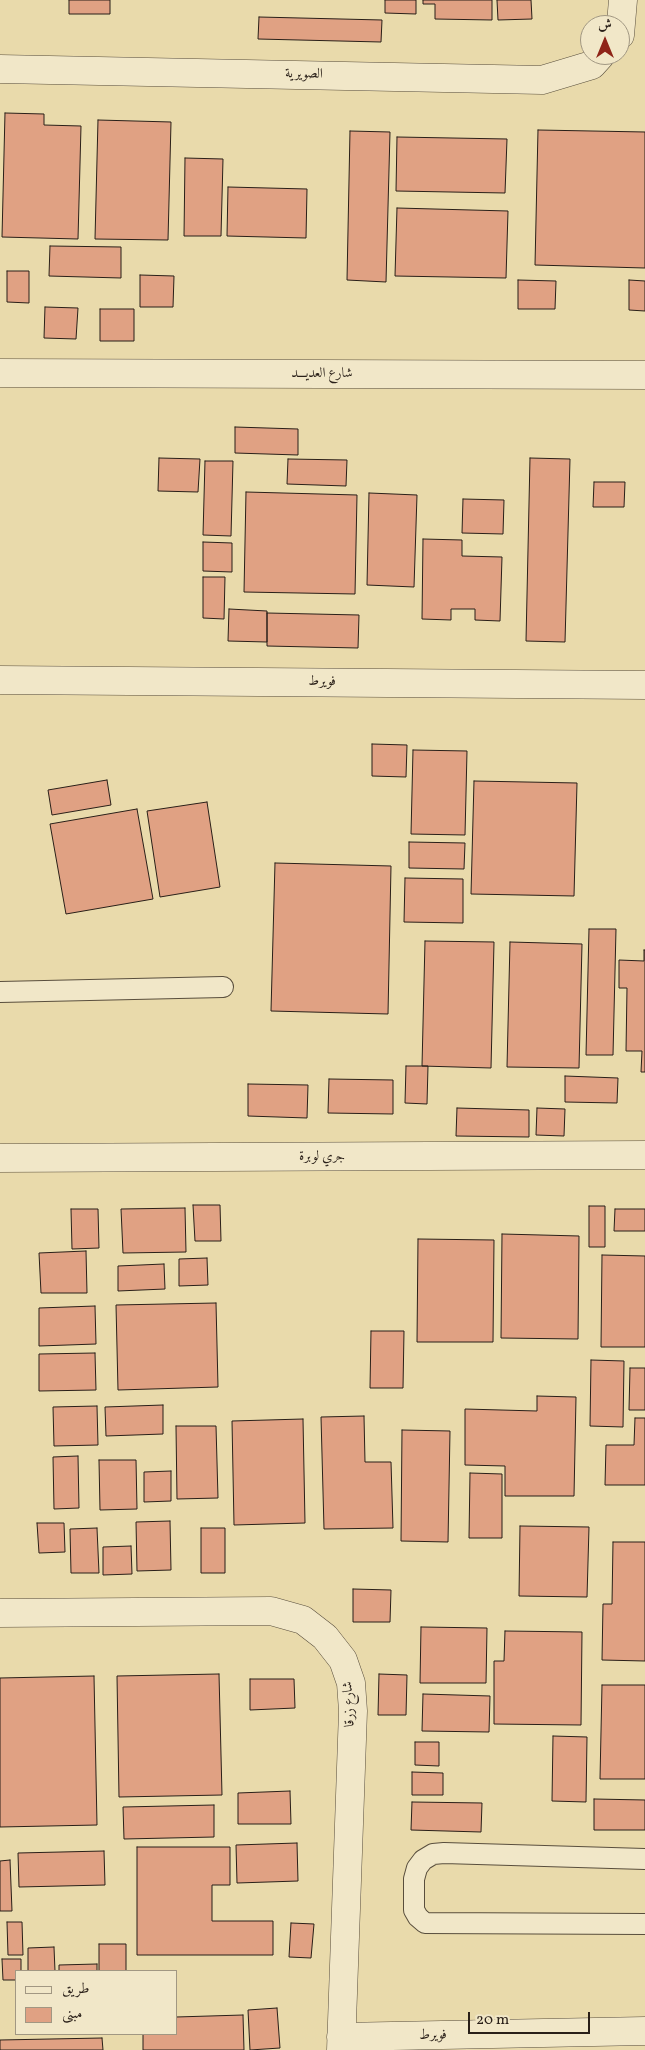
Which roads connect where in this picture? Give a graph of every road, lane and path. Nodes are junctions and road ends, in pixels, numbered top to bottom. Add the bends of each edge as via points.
1 (623, 0) edge
2 (622, 15) edge
3 (592, 65) edge
4 (0, 69) edge
5 (0, 373) edge
6 (645, 375) edge
7 (0, 680) edge
8 (645, 685) edge
9 (223, 987) dead end
10 (0, 992) edge
11 (645, 1155) edge
12 (0, 1158) edge
13 (0, 1613) edge
14 (645, 1859) edge
15 (645, 1924) edge
16 (645, 2031) edge
17 (341, 2044) edge

1 - 2 street
3 - 4 street, الصويرية via 542,80
5 - 6 street, شارع العديـــد
7 - 8 street, فويرط
9 - 10 lane
11 - 12 street, جري لوبرة
13 - 17 street, شارع زرقا via 271,1611 303,1620 325,1636 343,1660 352,1692
14 - 15 lane via 444,1853 433,1854 423,1860 414,1879 414,1910 425,1923
16 - 17 street, فويرط

